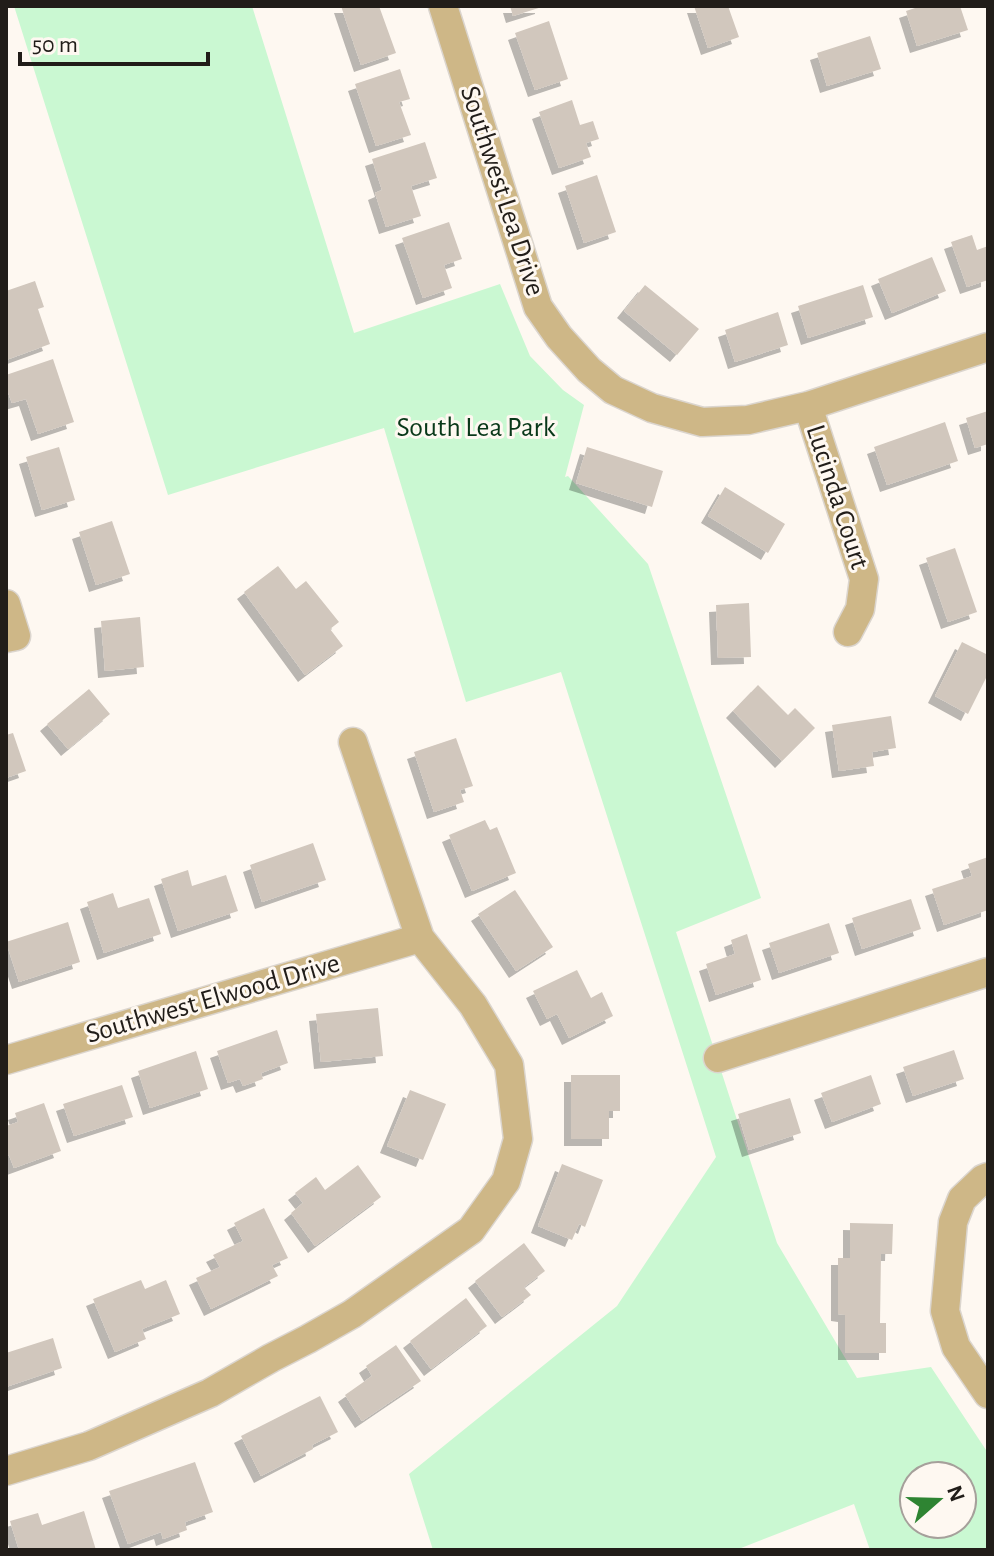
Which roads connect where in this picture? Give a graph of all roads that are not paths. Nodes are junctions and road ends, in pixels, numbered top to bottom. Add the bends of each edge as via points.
1 (443, 6) edge
2 (988, 347) edge
3 (808, 406) junction
4 (6, 604) edge
5 (848, 632) dead end
6 (6, 638) edge
7 (353, 742) dead end
8 (420, 938) junction
9 (988, 972) edge
10 (718, 1058) dead end
11 (6, 1060) edge
12 (988, 1177) edge
13 (988, 1394) edge
14 (6, 1471) edge

1 - 3 street, Southwest Lea Drive via 538,307 589,370 613,390 652,408 702,422 748,420
2 - 3 street, Southwest Lea Drive
3 - 5 street, Lucinda Court via 864,579 860,609
4 - 6 street via 16,636
7 - 8 street
8 - 11 street, Southwest Elwood Drive
8 - 14 street via 473,1005 509,1065 518,1139 506,1181 471,1230 352,1314 210,1393 89,1446
9 - 10 street
12 - 13 street via 962,1199 953,1222 945,1311 956,1347

